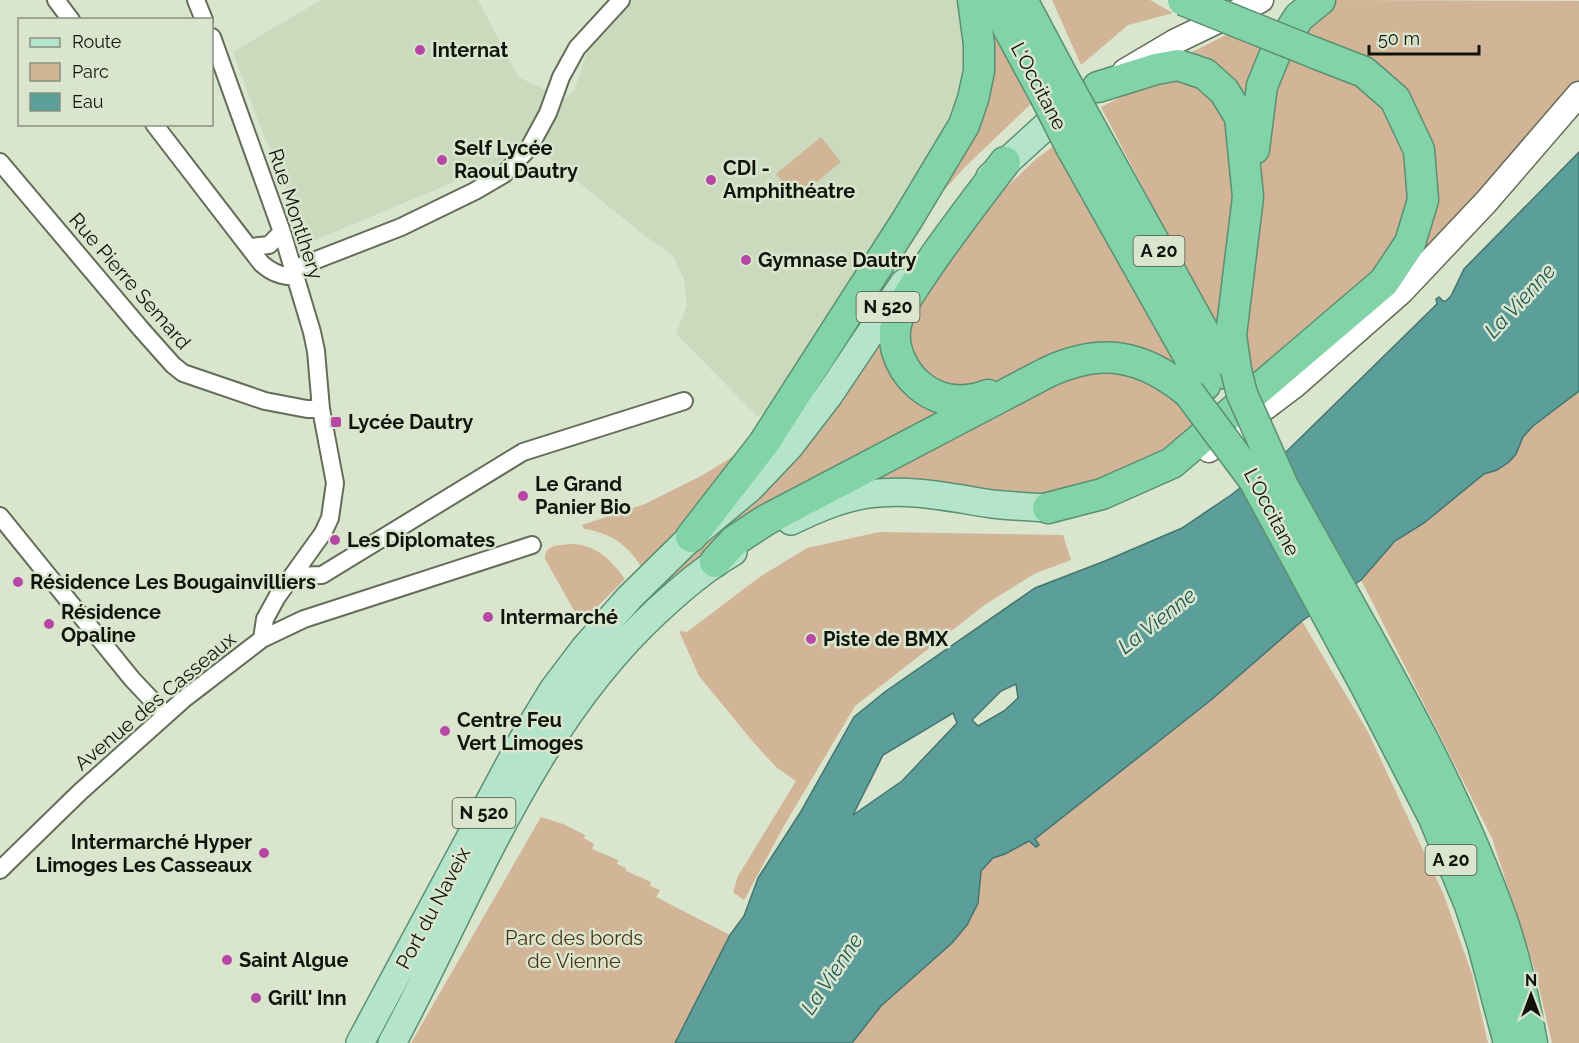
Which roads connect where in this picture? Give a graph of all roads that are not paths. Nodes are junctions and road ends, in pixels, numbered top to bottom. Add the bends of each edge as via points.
1 (56, 0) edge
2 (196, 0) edge
3 (621, 0) edge
4 (973, 0) edge
5 (993, 0) edge
6 (1022, 0) edge
7 (1183, 0) edge
8 (1320, 0) edge
9 (1256, 1) edge
10 (70, 18) edge
11 (203, 18) edge
12 (213, 40) edge
13 (1054, 87) junction
14 (1098, 87) junction
15 (1579, 94) edge
16 (156, 126) edge
17 (0, 162) edge
18 (1005, 162) junction
19 (1248, 197) junction
20 (282, 232) junction
21 (250, 247) junction
22 (294, 273) junction
23 (1214, 380) junction
24 (1023, 385) junction
25 (684, 400) dead end
26 (321, 409) junction
27 (1269, 483) junction
28 (1048, 508) junction
29 (0, 516) edge
30 (691, 537) junction
31 (532, 545) dead end
32 (715, 562) junction
33 (293, 576) junction
34 (262, 639) junction
35 (1377, 682) junction
36 (166, 715) junction
37 (0, 870) edge
38 (360, 1043) edge
39 (392, 1043) edge
40 (1509, 1043) edge
41 (1532, 1043) edge

1 - 10 street
2 - 11 street
3 - 22 street via 577,48 529,148 504,174 401,227
4 - 30 highway via 979,71 964,125 764,443
5 - 13 highway, L'Occitane / A 20
6 - 13 highway, L'Occitane / A 20
7 - 28 highway, bridge via 1364,72 1395,99 1419,150 1423,200 1410,243 1384,282 1172,463 1102,494
8 - 19 highway via 1299,17 1275,54 1262,86
9 - 14 main road via 1174,42
12 - 20 street, Rue Montlhery
13 - 23 highway, L'Occitane / A 20, bridge
14 - 18 main road, N 520
14 - 19 highway via 1178,65 1205,74 1224,91 1240,117
15 - 28 main road via 1486,202 1401,292 1294,386 1177,475 1104,506
16 - 21 street
17 - 26 street, Rue Pierre Semard via 183,373 265,400
18 - 24 highway via 908,296 899,314 896,344 909,375 924,390 942,399 963,402
18 - 30 main road, N 520 via 964,202 927,249 830,395 789,447 750,488
19 - 23 highway via 1231,335
20 - 21 street via 264,247
20 - 22 street, Rue Montlhery
21 - 22 street via 270,271 282,276
22 - 26 street, Rue Montlhery via 316,351
23 - 24 highway via 1168,377 1133,360 1115,357 1076,361
23 - 27 highway, bridge
23 - 27 highway, bridge via 1242,394
24 - 32 highway via 766,520 734,541
25 - 33 street via 523,452 322,575
26 - 33 street via 335,483 330,518
27 - 35 highway, L'Occitane / A 20
28 - 32 main road, N 520 via 930,494 869,494 816,509
29 - 36 street via 132,679
30 - 38 main road, Port du Naveix / N 520 via 629,598 553,690
31 - 34 street, Avenue des Casseaux via 304,618
32 - 39 main road, Port du Naveix / N 520 via 645,622 570,710 533,768
33 - 34 street via 265,619
34 - 36 street, Avenue des Casseaux
35 - 40 highway, L'Occitane / A 20 via 1465,894 1490,968
35 - 41 highway, L'Occitane / A 20 via 1435,765 1480,862 1519,977
36 - 37 street, Avenue des Casseaux

